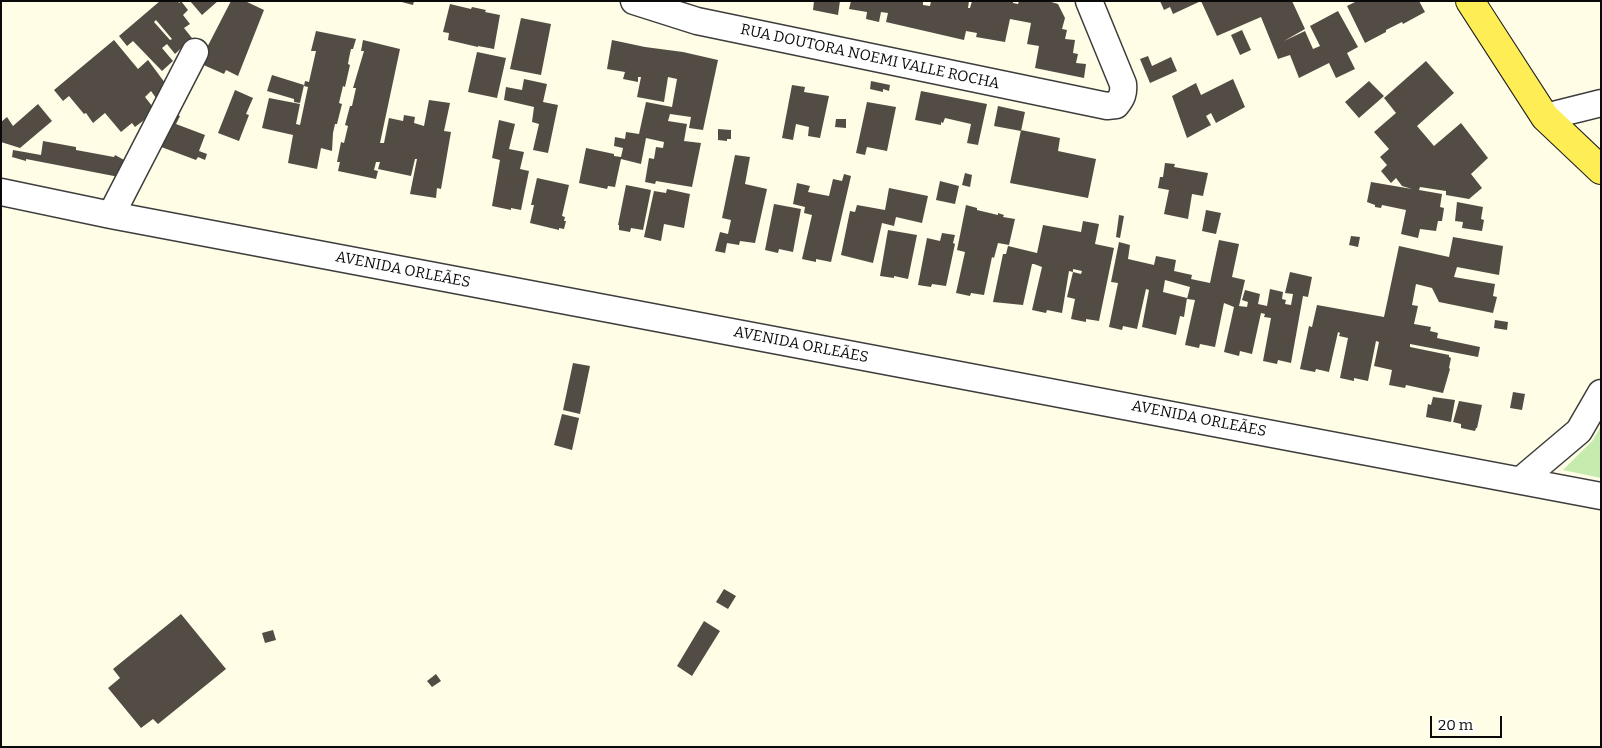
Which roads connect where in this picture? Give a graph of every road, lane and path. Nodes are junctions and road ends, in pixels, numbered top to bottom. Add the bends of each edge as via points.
1 (634, 1) edge
2 (1089, 1) edge
3 (1470, 1) edge
4 (195, 52) dead end
5 (1601, 103) edge
6 (1545, 117) junction
7 (1598, 171) edge
8 (1, 192) edge
9 (111, 215) junction
10 (1601, 393) edge
11 (1522, 480) junction
12 (1601, 496) edge

1 - 2 street, RUA DOUTORA NOEMI VALLE ROCHA via 697,21 1107,106 1116,105 1124,92 1123,84
3 - 6 main road
4 - 9 street
5 - 6 street
6 - 7 main road
8 - 9 street, AVENIDA ORLEÃES
9 - 11 street, AVENIDA ORLEÃES
10 - 11 street via 1579,431
11 - 12 street, AVENIDA ORLEÃES

